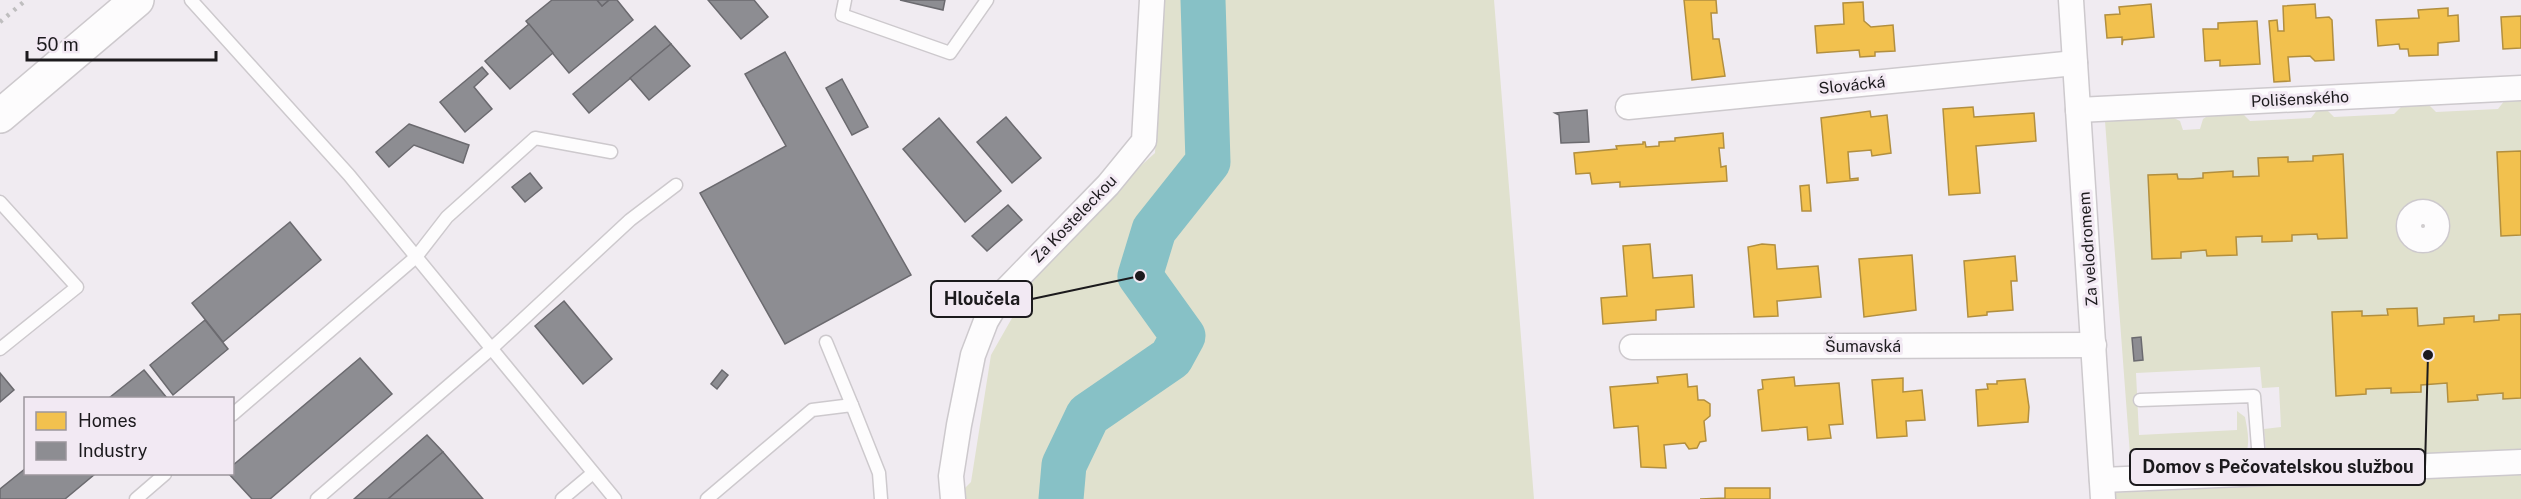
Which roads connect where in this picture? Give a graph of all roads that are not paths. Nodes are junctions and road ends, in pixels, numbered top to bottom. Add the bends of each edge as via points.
1 (138, 0) edge
2 (191, 0) edge
3 (845, 0) edge
4 (987, 0) edge
5 (1152, 0) edge
6 (2071, 0) edge
7 (2075, 63) junction
8 (2521, 88) edge
9 (1628, 107) dead end
10 (2078, 110) junction
11 (0, 116) edge
12 (611, 152) dead end
13 (675, 184) dead end
14 (0, 202) edge
15 (416, 257) junction
16 (826, 342) dead end
17 (2094, 345) junction
18 (1632, 347) dead end
19 (0, 349) edge
20 (492, 349) junction
21 (2140, 400) dead end
22 (852, 405) junction
23 (234, 413) edge
24 (2521, 462) edge
25 (593, 473) junction
26 (2260, 473) junction
27 (164, 475) edge
28 (2103, 490) edge
29 (136, 499) edge
30 (317, 499) edge
31 (562, 499) edge
32 (615, 499) edge
33 (707, 499) edge
34 (881, 499) edge
35 (953, 499) edge

1 - 11 street
2 - 15 lane
3 - 4 lane via 842,15 950,53
5 - 35 street, Za Kosteleckou via 1144,141 1108,185 1002,294 986,321 973,355 962,414 951,476
6 - 7 street, Za velodromem
7 - 9 street, Slovácká
7 - 10 street, Za velodromem
8 - 10 street, Polišenského
10 - 17 street, Za velodromem
12 - 15 lane via 535,138 447,218
13 - 20 lane via 630,220
14 - 19 lane via 77,287
15 - 20 lane
15 - 23 lane
16 - 22 lane
17 - 18 street, Šumavská
17 - 28 street, Za velodromem
20 - 25 lane
20 - 30 lane
21 - 26 lane via 2254,396
22 - 33 lane via 812,410
22 - 34 lane via 879,473
24 - 26 street
25 - 31 lane
25 - 32 lane
26 - 28 street
27 - 29 lane

